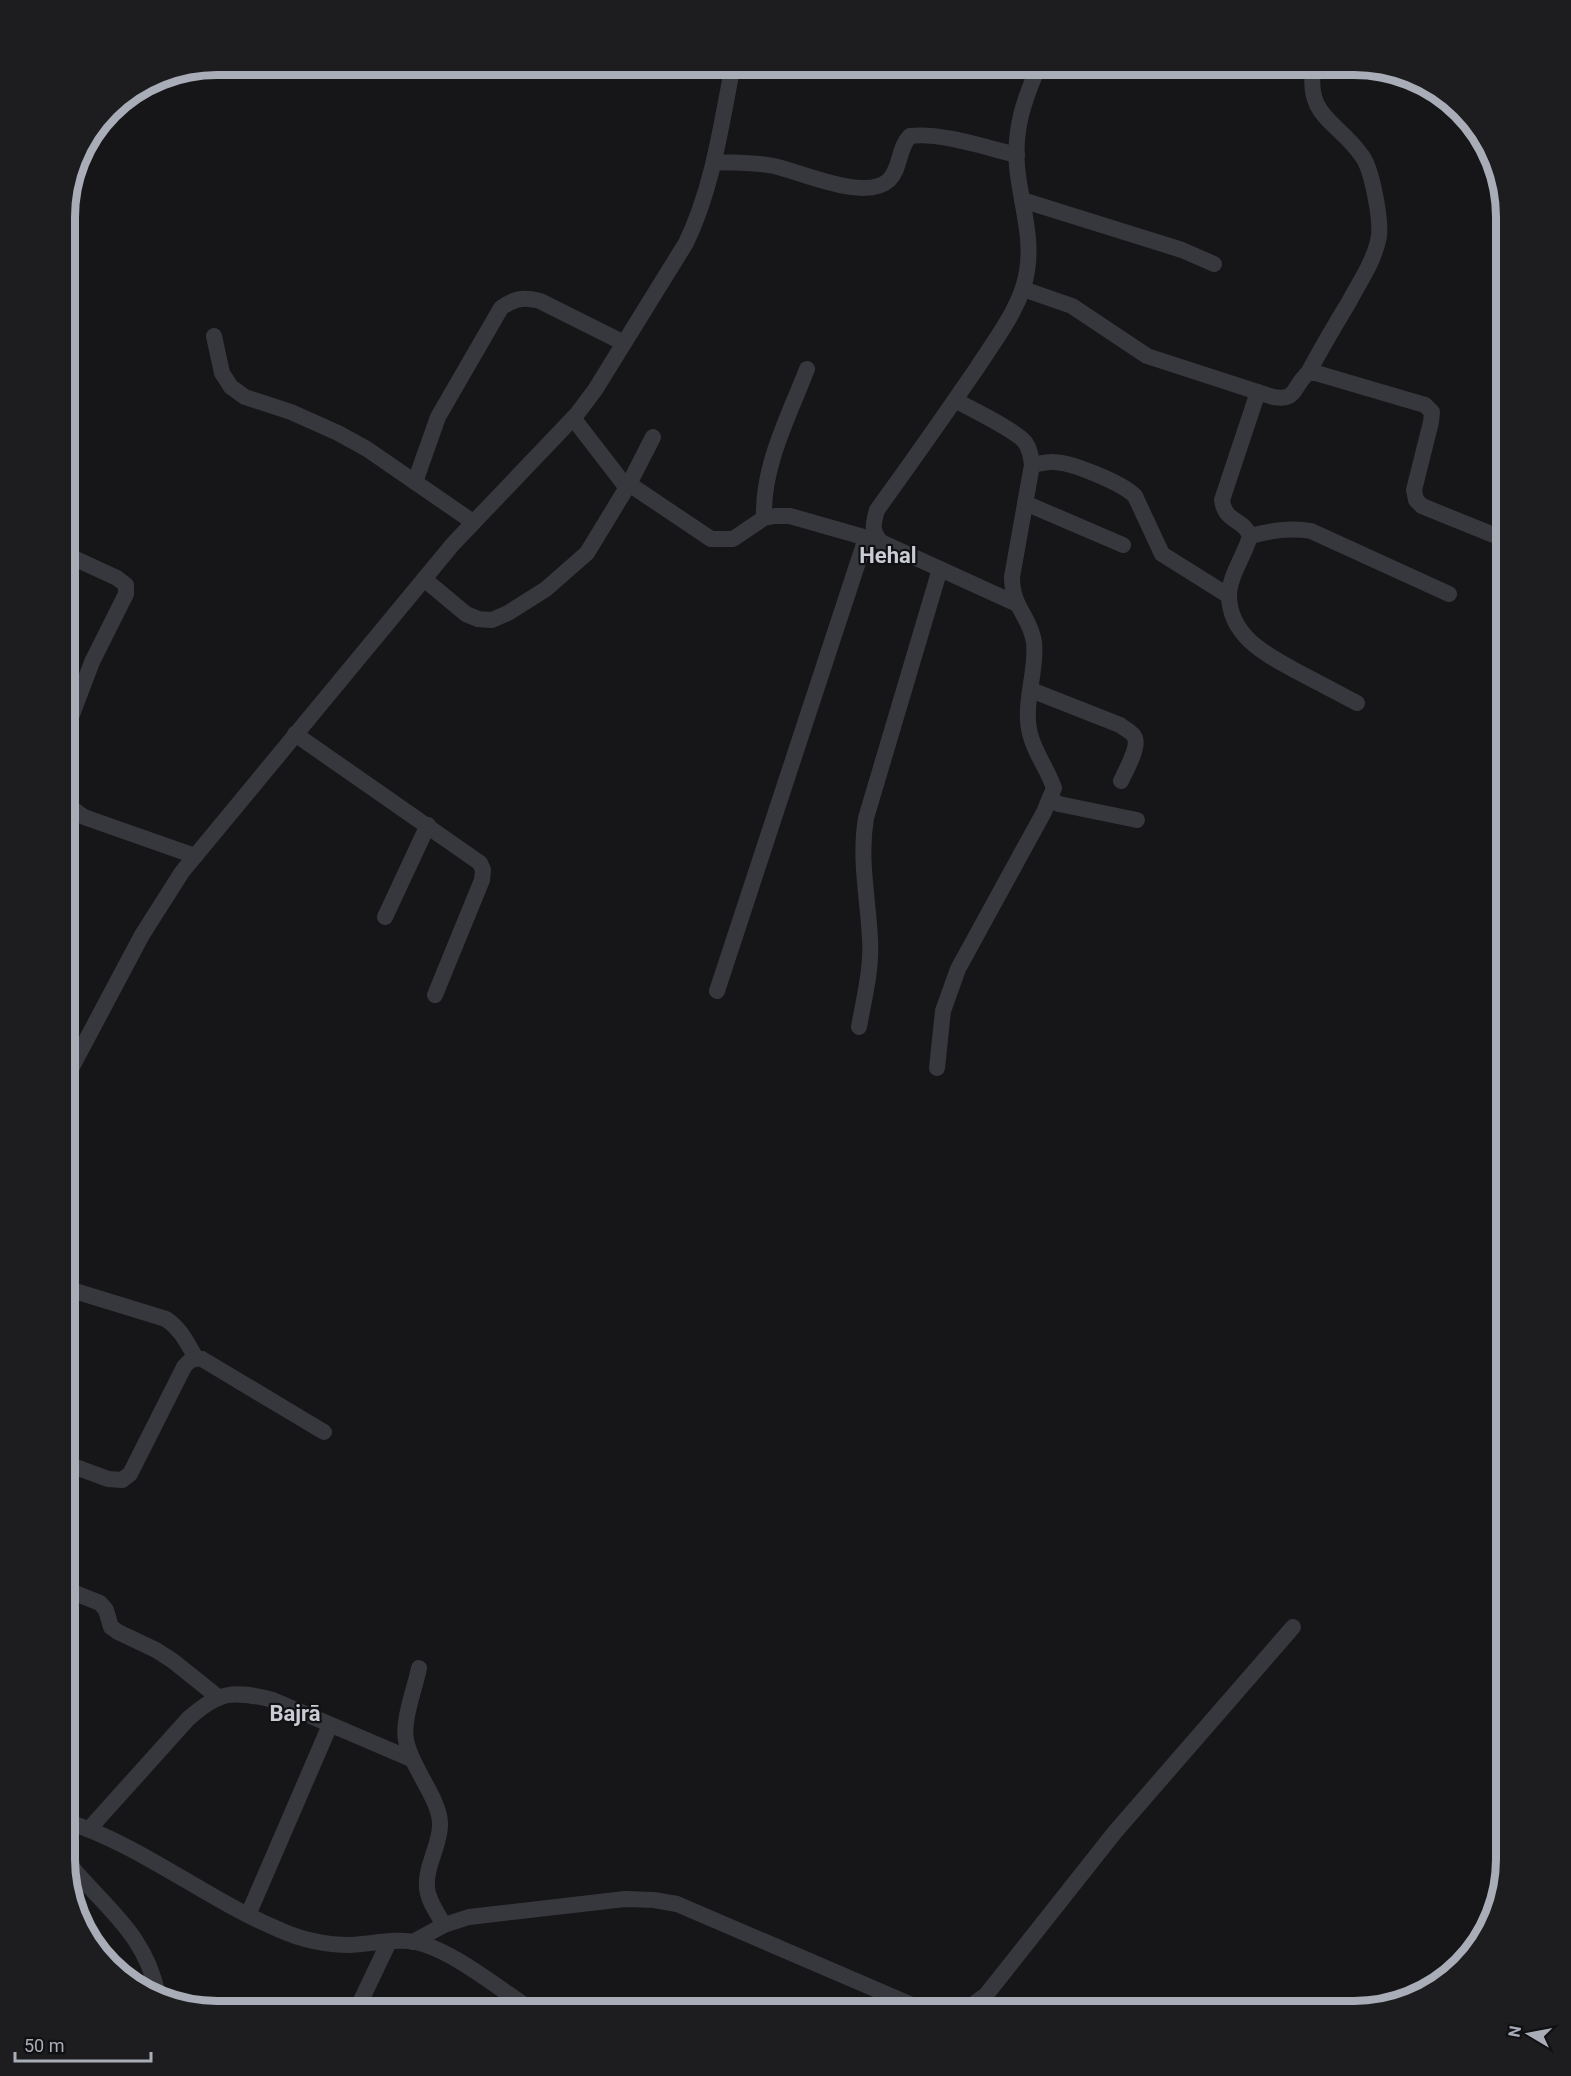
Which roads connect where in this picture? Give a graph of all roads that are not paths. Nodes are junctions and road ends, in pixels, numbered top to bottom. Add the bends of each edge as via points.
1 (731, 75) edge
2 (1035, 75) edge
3 (1313, 75) edge
4 (1017, 155) junction
5 (714, 162) junction
6 (1022, 200) junction
7 (1214, 264) dead end
8 (1023, 289) junction
9 (214, 336) dead end
10 (624, 343) junction
11 (807, 369) dead end
12 (1308, 373) junction
13 (1258, 392) junction
14 (955, 400) junction
15 (573, 418) junction
16 (653, 437) dead end
17 (1032, 465) junction
18 (415, 482) junction
19 (628, 486) junction
20 (1025, 503) junction
21 (764, 518) junction
22 (473, 522) junction
23 (1250, 536) junction
24 (1496, 536) edge
25 (873, 540) junction
26 (1123, 545) dead end
27 (75, 559) edge
28 (940, 570) junction
29 (424, 579) junction
30 (1449, 594) dead end
31 (1229, 596) junction
32 (1017, 604) junction
33 (1031, 690) junction
34 (1357, 703) dead end
35 (75, 707) edge
36 (295, 734) junction
37 (1121, 782) dead end
38 (1050, 800) junction
39 (75, 810) edge
40 (1137, 820) dead end
41 (428, 825) junction
42 (195, 856) junction
43 (385, 917) dead end
44 (717, 991) dead end
45 (435, 995) dead end
46 (859, 1027) dead end
47 (75, 1061) edge
48 (937, 1068) dead end
49 (75, 1291) edge
50 (196, 1358) junction
51 (324, 1432) dead end
52 (75, 1467) edge
53 (75, 1593) edge
54 (1293, 1627) dead end
55 (419, 1668) dead end
56 (218, 1697) junction
57 (330, 1725) junction
58 (411, 1759) junction
59 (75, 1824) edge
60 (90, 1828) junction
61 (76, 1872) edge
62 (248, 1915) junction
63 (444, 1925) junction
64 (389, 1942) junction
65 (414, 1942) junction
66 (156, 1987) edge
67 (361, 2001) edge
68 (517, 2001) edge
69 (903, 2001) edge
70 (978, 2001) edge

1 - 5 street
2 - 4 street via 1023,102
3 - 12 street via 1312,88 1320,111 1367,165 1379,234 1368,267
4 - 5 street via 922,134 910,136 904,142 895,173 887,182 872,188 851,187 773,166
4 - 6 street
5 - 10 street via 698,219
6 - 7 street via 1182,250
6 - 8 street via 1028,241 1028,270
8 - 13 street via 1072,306 1147,356
8 - 14 street
9 - 18 street via 222,373 231,387 245,397 338,433
10 - 15 street
10 - 18 street via 540,301 525,297 512,300 501,308 449,396
11 - 21 street via 770,465 764,486
12 - 13 street via 1290,397
12 - 24 street via 1425,405 1432,412 1414,490 1416,500 1422,506
13 - 23 street via 1222,500 1227,516 1247,528
14 - 17 street via 1025,442
14 - 25 street via 877,510
15 - 19 street
15 - 22 street
16 - 19 street
17 - 20 street
17 - 31 street via 1052,461 1074,466 1128,489 1162,554
18 - 22 street
19 - 21 street via 711,539 734,539
19 - 29 street via 587,553 546,589 508,613 492,620 478,619 466,614
20 - 26 street
20 - 32 street via 1012,577
21 - 25 street via 790,516
22 - 29 street
23 - 30 street via 1280,530 1311,531
23 - 31 street
25 - 28 street
25 - 44 street
27 - 35 street via 117,578 126,585 126,594
28 - 32 street
28 - 46 street via 866,818 862,852 871,959
29 - 36 street
31 - 34 street via 1239,629 1262,652
32 - 33 street via 1034,640
33 - 37 street via 1131,732 1136,739 1135,747
33 - 38 street via 1029,733 1054,789
36 - 41 street
36 - 42 street
38 - 40 street
38 - 48 street via 954,977 943,1011
39 - 42 street via 84,817
41 - 43 street
41 - 45 street via 473,856 483,870
42 - 47 street via 142,935
49 - 50 street via 166,1319 176,1325
50 - 51 street
50 - 52 street via 184,1366 130,1474 122,1480 108,1479
53 - 56 street via 100,1603 111,1627 165,1655
54 - 70 street via 1115,1832
55 - 58 street via 406,1724
56 - 57 street via 255,1695
56 - 60 street via 188,1719
57 - 58 street
57 - 62 street
58 - 63 street via 438,1810 439,1832 427,1888
59 - 60 street
60 - 62 street
61 - 66 street via 128,1928 142,1949
62 - 64 street via 281,1931 327,1944
63 - 65 street
63 - 69 street via 479,1916 625,1899 654,1900 677,1904
64 - 65 street
64 - 67 street
65 - 68 street via 452,1957

